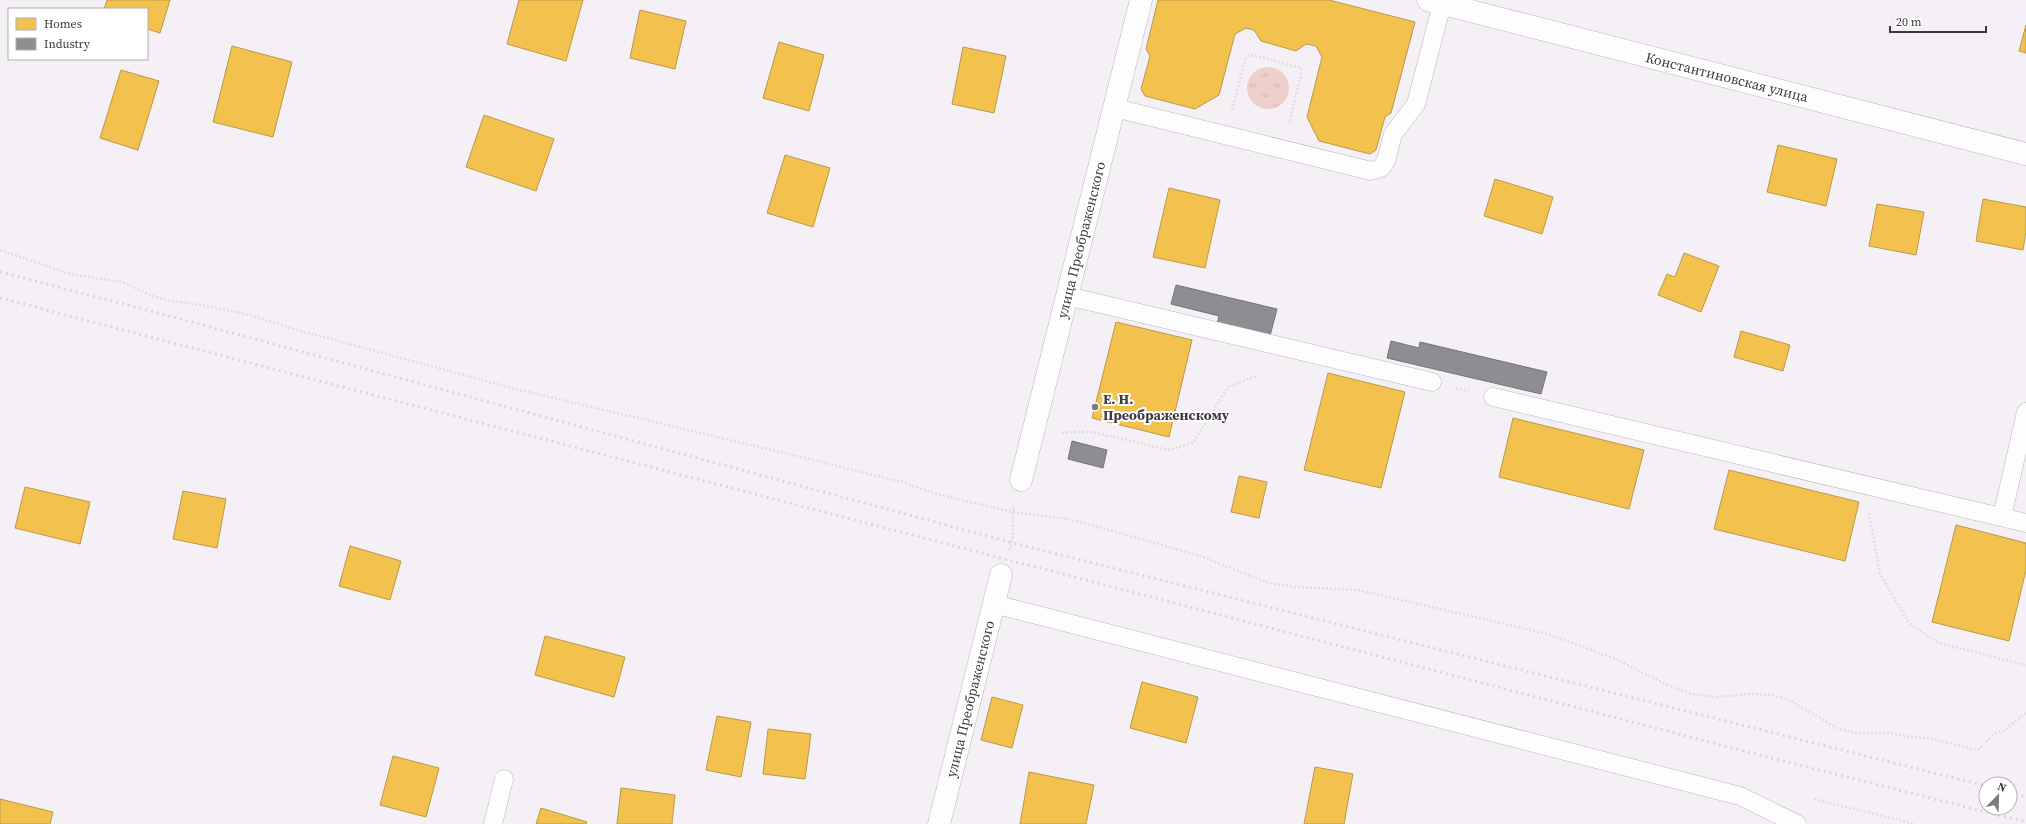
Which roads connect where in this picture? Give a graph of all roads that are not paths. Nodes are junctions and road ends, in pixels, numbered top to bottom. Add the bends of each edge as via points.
1 (1141, 0) edge
2 (1435, 2) edge
3 (1115, 108) junction
4 (2026, 154) edge
5 (1067, 296) junction
6 (1432, 382) road end
7 (1493, 396) road end
8 (2026, 412) edge
9 (1021, 480) road end
10 (2002, 517) junction
11 (2026, 523) edge
12 (1001, 575) road end
13 (994, 604) junction
14 (504, 779) dead end
15 (492, 824) edge
16 (939, 824) edge
17 (1797, 824) edge

1 - 3 street, улица Преображенского
2 - 3 lane via 1416,104 1393,134 1386,161 1381,168 1371,171
2 - 4 street, Константиновская улица
3 - 5 street, улица Преображенского
5 - 6 lane
5 - 9 street, улица Преображенского
7 - 10 lane
8 - 10 lane
10 - 11 lane
12 - 13 street, улица Преображенского
13 - 16 street, улица Преображенского
13 - 17 lane via 1740,796
14 - 15 lane

